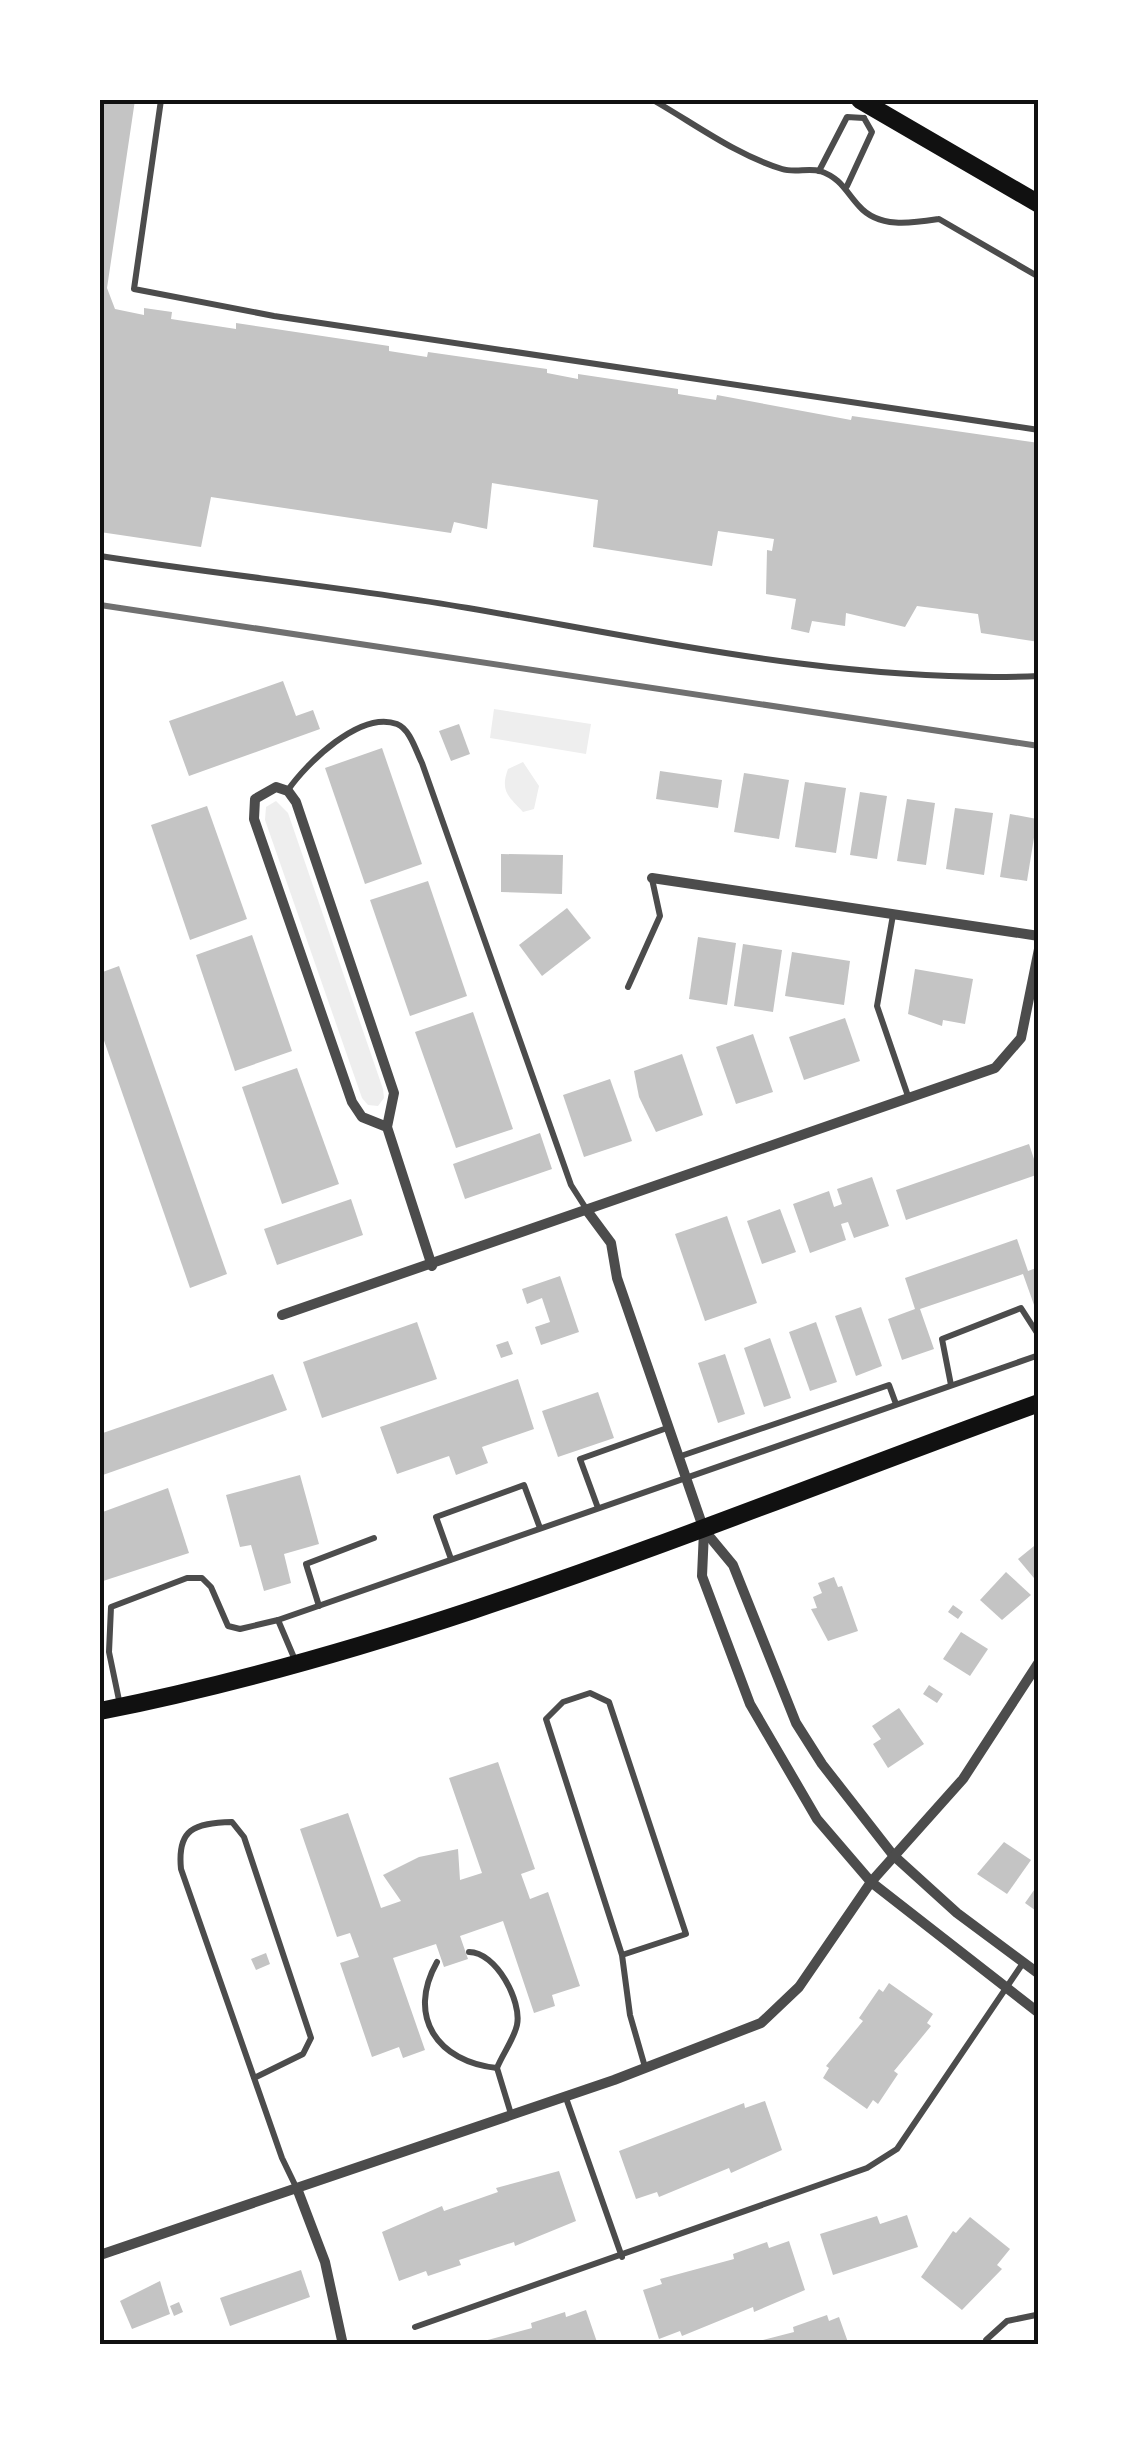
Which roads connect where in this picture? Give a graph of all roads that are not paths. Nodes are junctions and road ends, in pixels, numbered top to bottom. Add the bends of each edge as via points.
1 (161, 100) edge
2 (653, 100) edge
3 (867, 106) edge
4 (819, 171) junction
5 (847, 186) junction
6 (1039, 204) edge
7 (1039, 278) edge
8 (1039, 430) edge
9 (100, 556) edge
10 (1039, 676) edge
11 (288, 791) junction
12 (652, 878) joint
13 (892, 915) junction
14 (1039, 936) edge
15 (1039, 949) edge
16 (628, 987) dead end
17 (908, 1099) junction
18 (387, 1127) junction
19 (588, 1212) junction
20 (432, 1266) junction
21 (282, 1315) dead end
22 (1039, 1336) edge
23 (1039, 1355) edge
24 (951, 1385) junction
25 (1039, 1403) edge
26 (896, 1404) junction
27 (667, 1428) junction
28 (677, 1457) junction
29 (684, 1478) junction
30 (598, 1508) junction
31 (540, 1528) junction
32 (704, 1530) junction
33 (374, 1538) dead end
34 (451, 1559) junction
35 (318, 1606) junction
36 (278, 1620) junction
37 (1039, 1662) edge
38 (297, 1664) junction
39 (120, 1706) junction
40 (100, 1710) edge
41 (893, 1855) junction
42 (871, 1882) junction
43 (469, 1952) dead end
44 (622, 1955) junction
45 (437, 1962) dead end
46 (1024, 1962) junction
47 (1039, 1974) edge
48 (1008, 1987) junction
49 (1039, 2014) edge
50 (497, 2068) junction
51 (646, 2068) junction
52 (254, 2078) junction
53 (566, 2096) junction
54 (511, 2115) junction
55 (298, 2190) junction
56 (100, 2255) edge
57 (622, 2257) junction
58 (1039, 2319) edge
59 (415, 2326) dead end
60 (344, 2345) edge
61 (987, 2345) edge

1 - 8 lane via 134,289 274,316
2 - 4 lane via 757,160 788,171
3 - 4 lane via 848,117
3 - 5 lane via 872,132
3 - 6 main road
4 - 5 lane
5 - 7 lane via 860,208 884,221 939,218
9 - 10 lane via 458,606 778,661 977,678
11 - 18 street via 394,1093
11 - 18 street via 276,788 255,800 254,818 352,1102 372,1124
11 - 19 lane via 335,741 386,724 407,732 570,1184
12 - 13 street
12 - 16 lane via 660,916
13 - 14 street
13 - 17 lane via 876,1006
15 - 17 street via 1028,1019 1012,1052 995,1068
17 - 19 street
18 - 20 street
19 - 20 street
19 - 27 street via 611,1244
20 - 21 street
22 - 24 lane via 1020,1308 942,1339
23 - 24 lane
24 - 26 lane
25 - 32 main road
26 - 28 lane via 889,1385
26 - 29 lane
27 - 28 street
27 - 30 lane via 580,1459
28 - 29 street
29 - 30 lane
29 - 32 street
30 - 31 lane
31 - 34 lane
31 - 34 lane via 524,1484 436,1517
32 - 38 main road
32 - 41 street via 733,1565 796,1723
32 - 42 street via 702,1576 750,1704 817,1819
33 - 35 lane via 306,1564
34 - 35 lane
35 - 36 lane
36 - 38 lane
36 - 39 lane via 228,1626 202,1578 111,1607 109,1652
37 - 41 street via 963,1779
38 - 39 main road
39 - 40 main road
41 - 42 street
41 - 46 street
42 - 48 street
42 - 51 street via 775,2013
43 - 50 lane via 495,1965 518,2024
44 - 44 lane via 686,1934 609,1702 590,1693 563,1702 546,1719
44 - 51 lane
45 - 50 lane via 423,2002 438,2046 472,2066
46 - 47 street
46 - 48 lane
48 - 49 street
48 - 57 lane via 897,2149 868,2168
50 - 54 lane
51 - 53 street
52 - 52 lane via 181,1869 179,1846 186,1833 208,1822 232,1822 244,1837 311,2038 303,2054
52 - 55 lane
53 - 54 street
53 - 57 lane
54 - 55 street
55 - 56 street
55 - 60 street via 325,2262
57 - 59 lane
58 - 61 lane via 1007,2321

